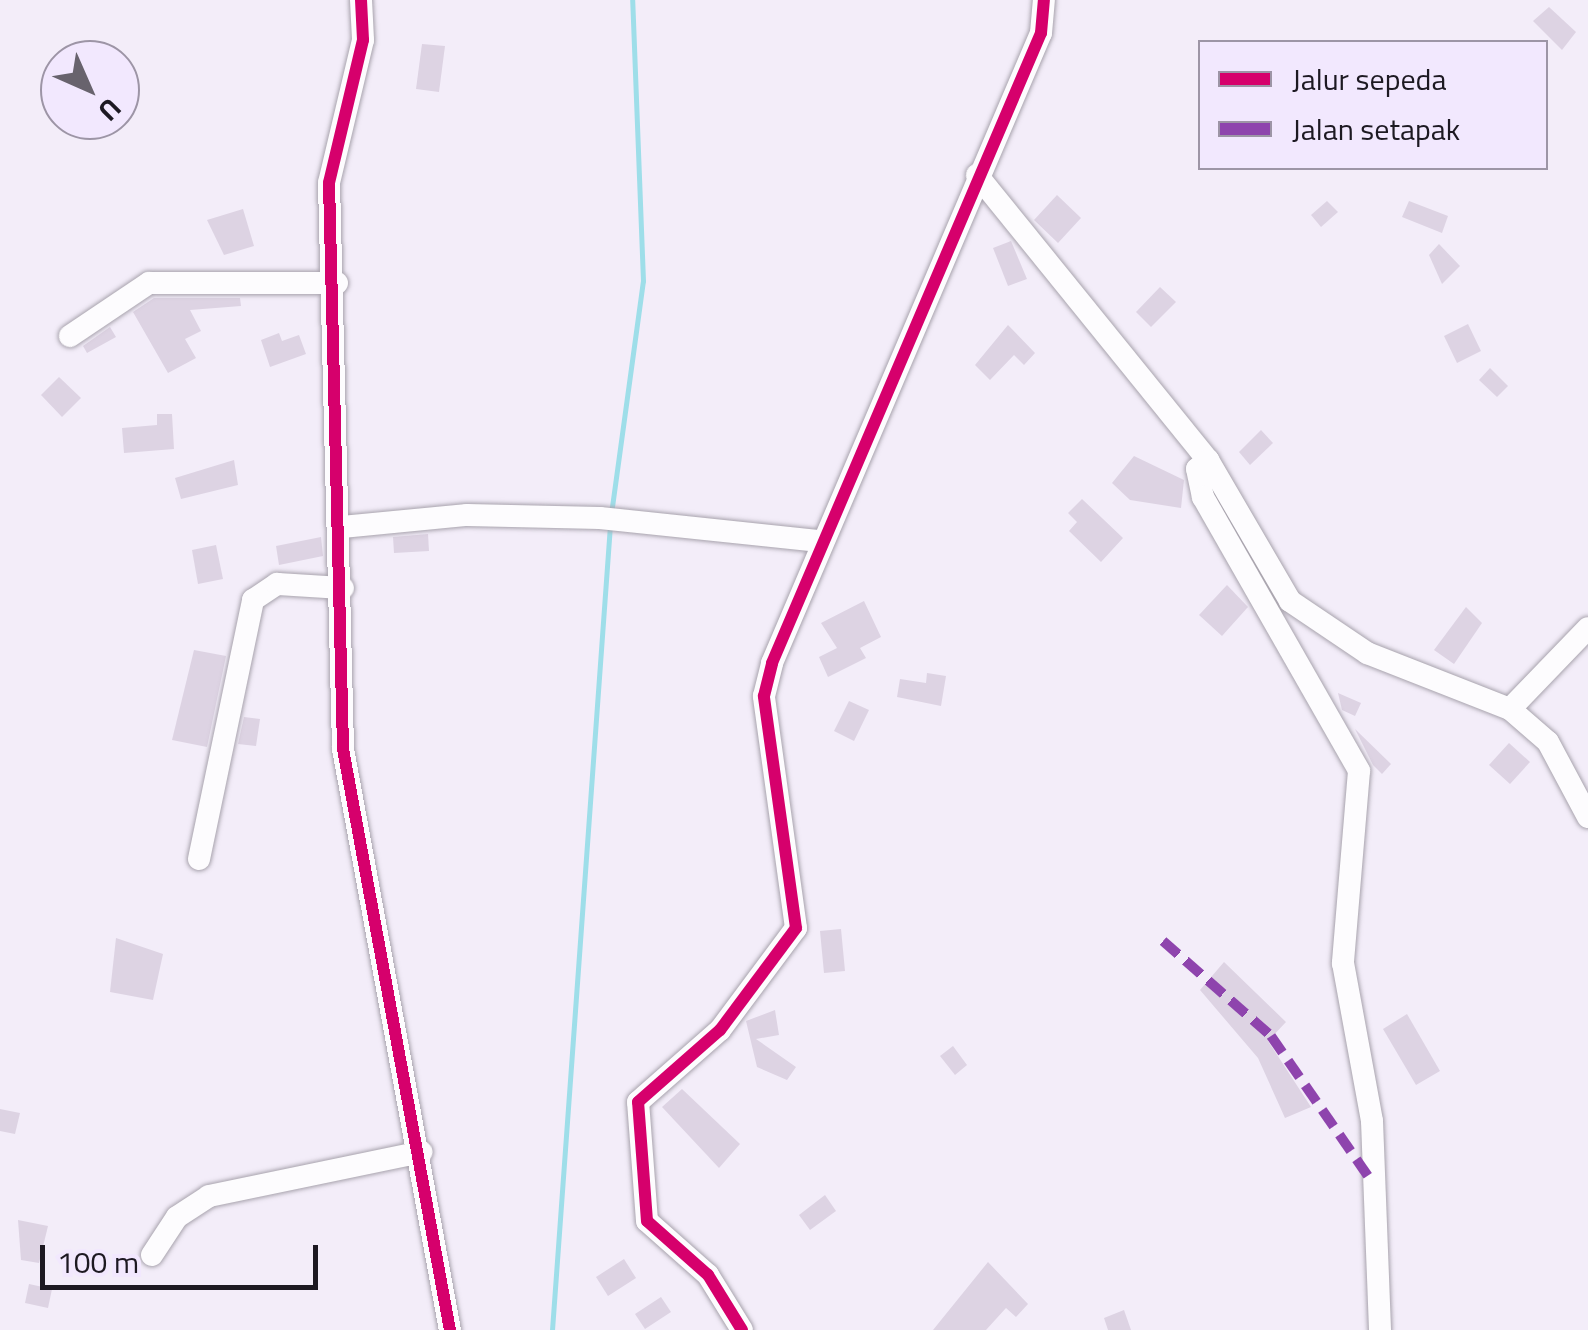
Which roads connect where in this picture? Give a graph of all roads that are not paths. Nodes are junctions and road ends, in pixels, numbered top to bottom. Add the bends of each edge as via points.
1 (361, 0) edge
2 (1044, 0) edge
3 (977, 175) junction
4 (338, 283) junction
5 (70, 336) dead end
6 (1208, 460) junction
7 (342, 527) junction
8 (820, 541) junction
9 (343, 588) junction
10 (1588, 628) edge
11 (1510, 709) junction
12 (1588, 817) edge
13 (199, 860) dead end
14 (422, 1152) junction
15 (152, 1255) dead end
16 (450, 1330) edge
17 (742, 1330) edge
18 (1380, 1330) edge

1 - 4 street via 363,40 330,151
2 - 3 street via 1040,33
3 - 6 street
3 - 8 street
4 - 5 street via 149,283
4 - 7 street
6 - 11 street via 1313,624
6 - 18 street via 1197,468 1203,497 1359,771 1344,963 1372,1120
7 - 8 street via 467,515 600,518
7 - 9 street
8 - 17 street via 764,696 796,928 780,960 720,1030 638,1102 635,1117 648,1221 708,1275
9 - 13 street via 277,584 253,600
9 - 14 street via 343,749 374,950
10 - 11 street
11 - 12 street via 1548,742
14 - 15 street via 209,1196 177,1217
14 - 16 street

